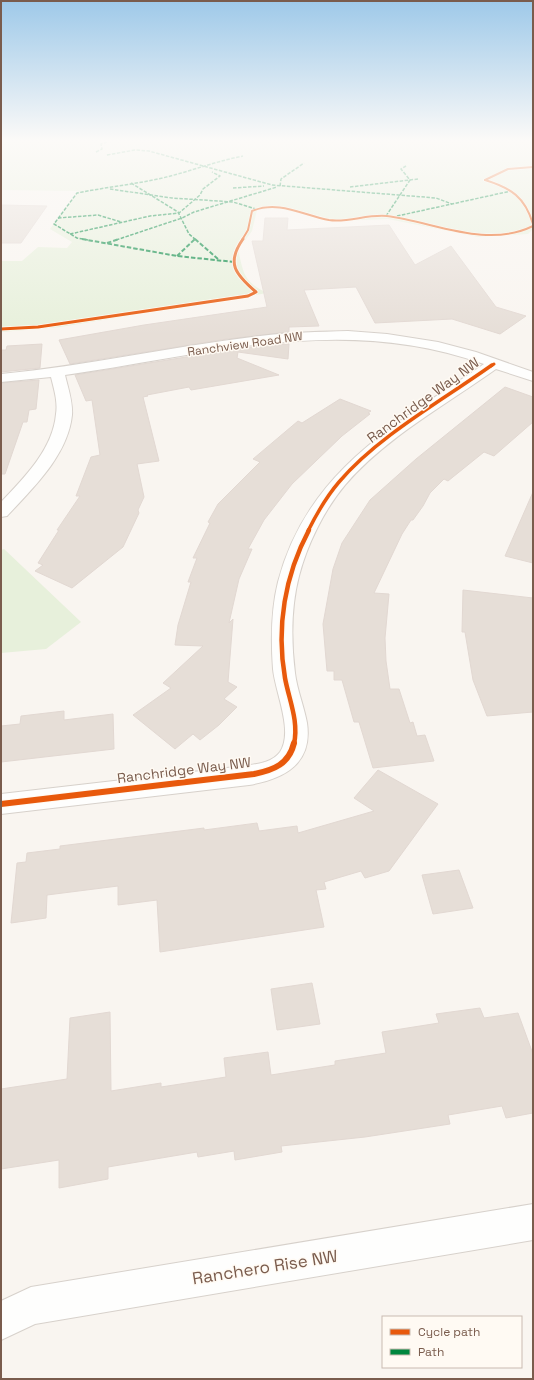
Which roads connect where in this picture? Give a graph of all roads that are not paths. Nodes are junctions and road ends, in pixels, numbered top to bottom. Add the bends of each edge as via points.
1 (494, 364) junction
2 (57, 372) junction
3 (533, 376) edge
4 (1, 378) edge
5 (1, 512) edge
6 (1, 804) edge
7 (533, 1222) edge
8 (1, 1321) edge

1 - 2 street, Ranchview Road NW via 451,350 411,342 370,337 308,335 267,339
1 - 3 street, Ranchview Road NW
1 - 6 street, Ranchridge Way NW via 375,448 347,472 327,498 312,526 290,575 283,618 284,670 296,730 293,748 286,761 266,772 244,776
2 - 4 street, Ranchview Road NW
2 - 5 street via 64,414 60,433 45,460
7 - 8 street, Ranchero Rise NW via 31,1306

